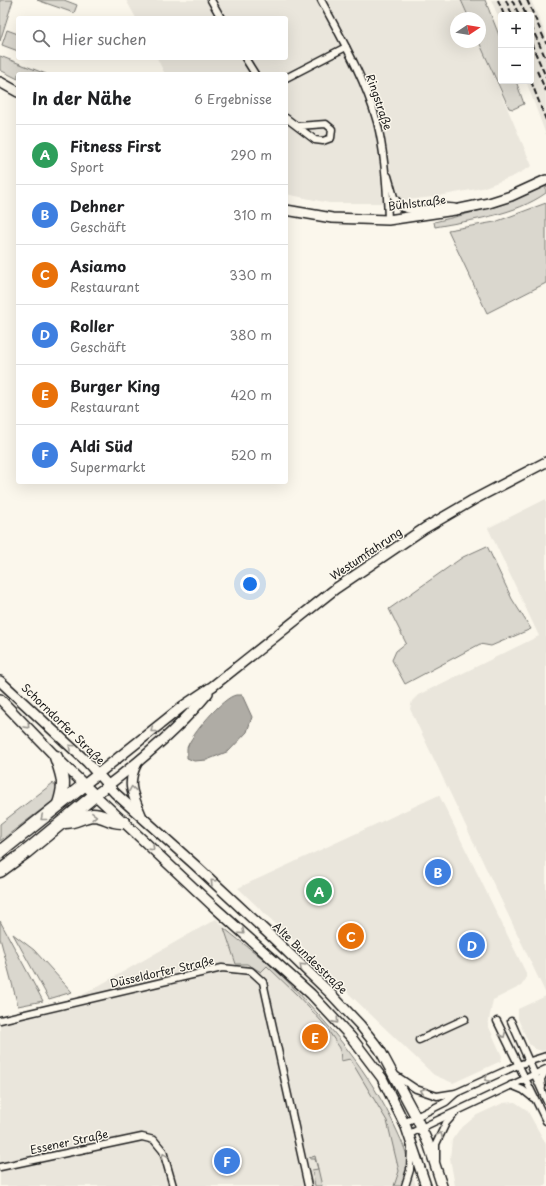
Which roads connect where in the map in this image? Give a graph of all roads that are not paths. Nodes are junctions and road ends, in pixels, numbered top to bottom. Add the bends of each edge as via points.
1 (211, 0) edge
2 (321, 0) edge
3 (220, 16) edge
4 (346, 47) junction
5 (247, 60) edge
6 (254, 72) edge
7 (288, 77) edge
8 (0, 82) edge
9 (16, 91) edge
10 (288, 119) edge
11 (298, 126) junction
12 (384, 163) junction
13 (546, 180) edge
14 (461, 209) junction
15 (288, 210) edge
16 (388, 220) junction
17 (546, 462) edge
18 (0, 681) edge
19 (213, 686) junction
20 (0, 699) edge
21 (56, 756) junction
22 (139, 760) junction
23 (97, 774) junction
24 (84, 785) junction
25 (108, 785) junction
26 (95, 795) junction
27 (59, 804) junction
28 (142, 818) junction
29 (64, 822) junction
30 (124, 822) junction
31 (0, 852) edge
32 (0, 871) edge
33 (465, 1019) dead end
34 (0, 1020) edge
35 (497, 1021) dead end
36 (511, 1021) dead end
37 (419, 1040) dead end
38 (546, 1056) edge
39 (529, 1062) junction
40 (518, 1065) junction
41 (546, 1069) edge
42 (393, 1074) junction
43 (534, 1074) junction
44 (525, 1079) junction
45 (511, 1085) junction
46 (456, 1093) junction
47 (535, 1098) junction
48 (545, 1098) edge
49 (459, 1110) junction
50 (416, 1117) junction
51 (546, 1121) edge
52 (404, 1123) junction
53 (421, 1128) junction
54 (410, 1139) junction
55 (436, 1166) junction
56 (0, 1167) edge
57 (173, 1186) edge
58 (308, 1186) edge
59 (405, 1186) edge
60 (426, 1186) edge
61 (442, 1186) edge

1 - 3 street
2 - 4 street, Ringstraße
4 - 7 street
4 - 12 street, Ringstraße via 370,101
5 - 6 street
8 - 9 main road
10 - 11 street
11 - 11 street via 315,140 331,138 332,129 326,124
12 - 14 street via 394,197 402,208 410,210 452,206
12 - 16 street, Ringstraße
13 - 14 main road, Bühlstraße via 508,197
14 - 16 main road, Bühlstraße
15 - 16 main road, Bühlstraße via 332,218
17 - 19 main road, Westumfahrung via 473,500 381,557 335,589
23 -> 18 main road, Schorndorfer Straße
19 - 22 main road, Westumfahrung via 178,726
19 -> 23 main road, Westumfahrung via 183,706
20 -> 21 main road
21 - 24 main road
21 - 27 highway via 64,780
22 - 25 main road, Westumfahrung
28 -> 22 main road via 130,784
23 - 24 main road, Westumfahrung
23 - 25 main road, Schorndorfer Straße
24 - 26 main road
24 - 27 highway
25 - 26 main road, Westumfahrung
25 - 28 main road, Alte Bundesstraße
26 - 29 highway
26 - 30 main road
27 -> 31 highway
42 -> 28 main road, Alte Bundesstraße via 380,1050 330,993
29 -> 30 highway via 73,822 94,815 115,822
29 - 32 highway
30 -> 52 main road via 311,994 351,1037 382,1078
33 - 37 street
34 - 58 street, Düsseldorfer Straße via 222,968 251,971 264,982
35 -> 40 street
36 - 39 street
38 - 39 street
39 - 40 street
39 - 43 street
40 - 44 street
40 -> 46 street
41 - 43 street
41 - 48 street via 541,1079
46 -> 42 street via 437,1096 416,1089
42 - 50 main road, Alte Bundesstraße
43 - 44 street
43 - 48 street
44 - 45 street
44 - 47 street
45 - 47 street
45 - 49 street
46 - 50 street via 446,1102
47 - 51 street
49 - 53 street
55 -> 49 street via 436,1144 446,1123
50 - 52 street
50 - 53 main road, Alte Bundesstraße
52 - 54 main road
53 - 54 street
53 - 55 main road, Alte Bundesstraße
54 - 59 street via 410,1170
54 - 60 main road
55 - 61 main road, Alte Bundesstraße
57 -> 56 street, Essener Straße via 163,1151 154,1140 142,1137

